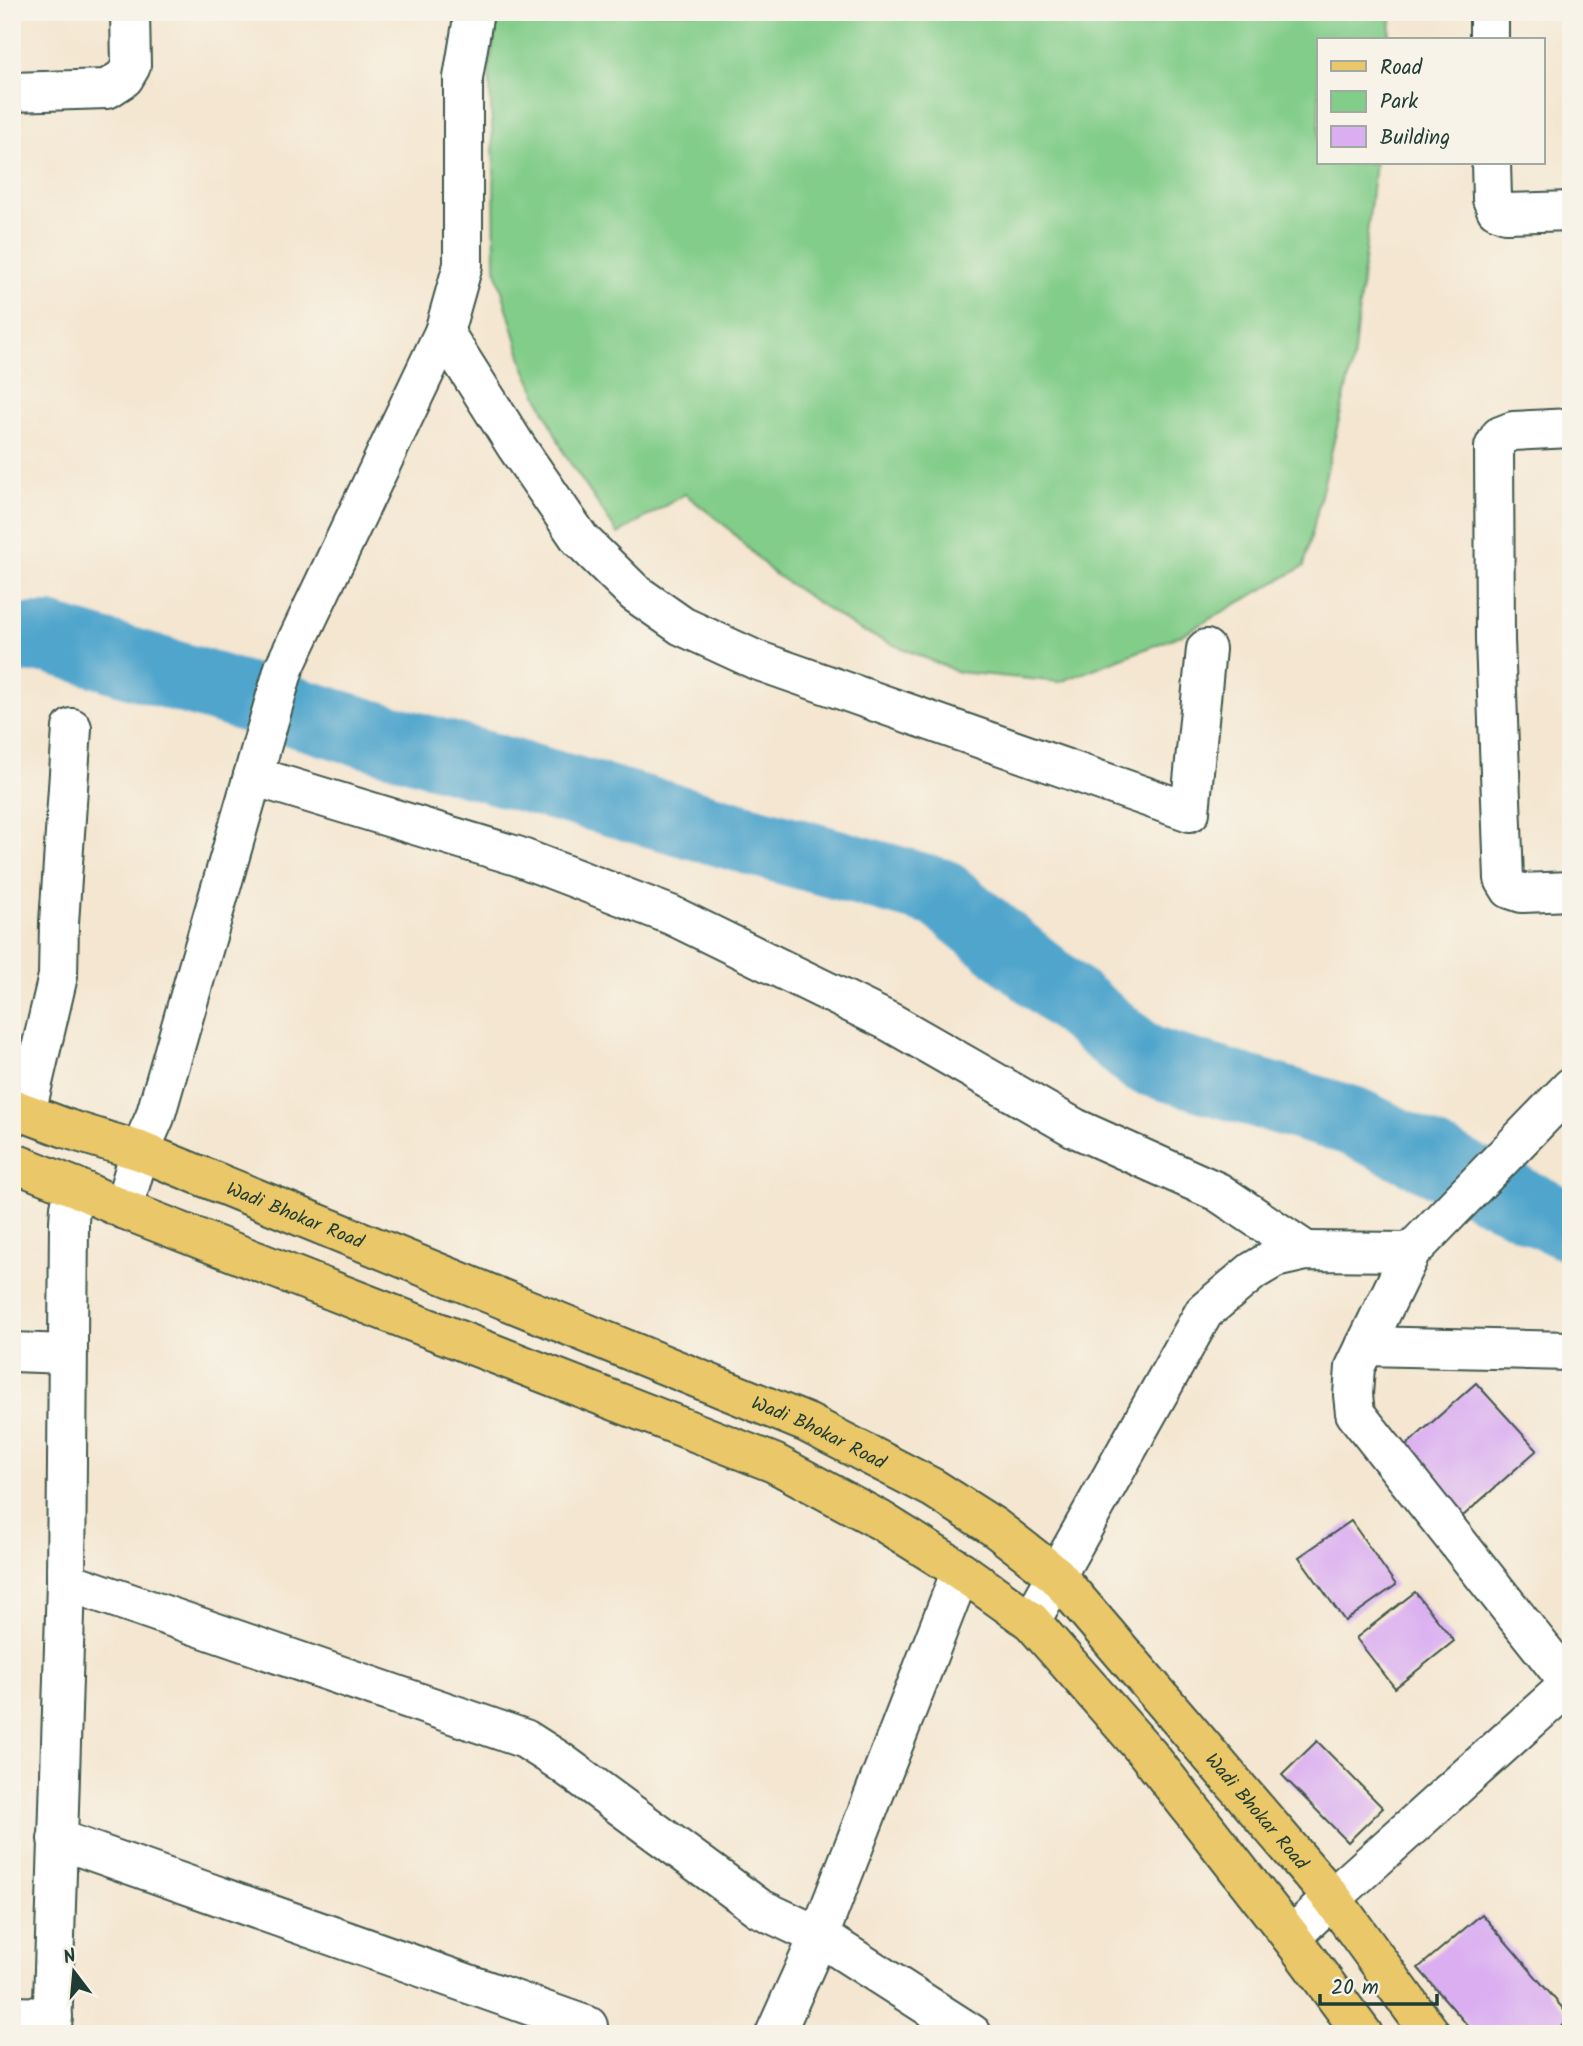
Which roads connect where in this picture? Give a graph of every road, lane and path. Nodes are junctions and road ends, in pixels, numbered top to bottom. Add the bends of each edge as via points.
1 (130, 12) edge
2 (474, 12) edge
3 (1489, 12) edge
4 (1489, 38) edge
5 (12, 92) edge
6 (1491, 164) edge
7 (1571, 211) edge
8 (444, 332) junction
9 (1571, 428) edge
10 (1206, 649) dead end
11 (72, 728) dead end
12 (253, 776) junction
13 (1571, 891) edge
14 (1571, 1087) edge
15 (19, 1111) edge
16 (140, 1151) junction
17 (12, 1162) edge
18 (75, 1187) junction
19 (123, 1209) junction
20 (1417, 1246) junction
21 (1306, 1251) junction
22 (1366, 1346) junction
23 (1571, 1350) edge
24 (12, 1352) edge
25 (67, 1354) junction
26 (961, 1571) junction
27 (1056, 1575) junction
28 (66, 1581) junction
29 (1031, 1621) junction
30 (1570, 1684) edge
31 (57, 1839) junction
32 (1332, 1898) junction
33 (819, 1936) junction
34 (1291, 1937) junction
35 (12, 2017) edge
36 (52, 2025) edge
37 (588, 2026) dead end
38 (775, 2034) edge
39 (972, 2034) edge
40 (1363, 2034) edge
41 (1431, 2034) edge

1 - 5 street via 131,66 124,78 107,89
2 - 8 street via 463,78 463,265
3 - 4 street
6 - 7 street via 1496,209 1506,213
8 - 10 street via 580,539 635,593 682,626 756,660 1191,812
8 - 12 street via 284,668
9 - 13 street via 1513,431 1500,436 1494,461 1504,879 1510,889 1522,893
11 - 15 street via 58,976
12 - 16 street via 155,1117
12 - 21 street via 517,856 671,915 890,1023 1075,1128 1218,1192
14 - 20 street
15 - 16 main road, Wadi Bhokar Road
16 - 19 street
16 - 27 main road, Wadi Bhokar Road via 807,1423 933,1488
17 - 18 main road
18 - 19 main road
18 - 25 street via 69,1222
19 - 26 main road via 774,1463 880,1520
20 - 21 street
20 - 22 street
21 - 27 street via 1275,1258 1204,1312
22 - 23 street
22 - 30 street via 1355,1367 1355,1413
24 - 25 street
25 - 28 street
26 - 29 main road
26 - 33 street
27 - 29 street
27 - 32 main road, Wadi Bhokar Road
28 - 31 street
28 - 33 street via 525,1739 737,1894
29 - 34 main road via 1148,1754
30 - 32 street
31 - 36 street
31 - 37 street
32 - 34 street
32 - 41 main road, Wadi Bhokar Road
33 - 38 street
33 - 39 street
34 - 40 main road
35 - 36 street

